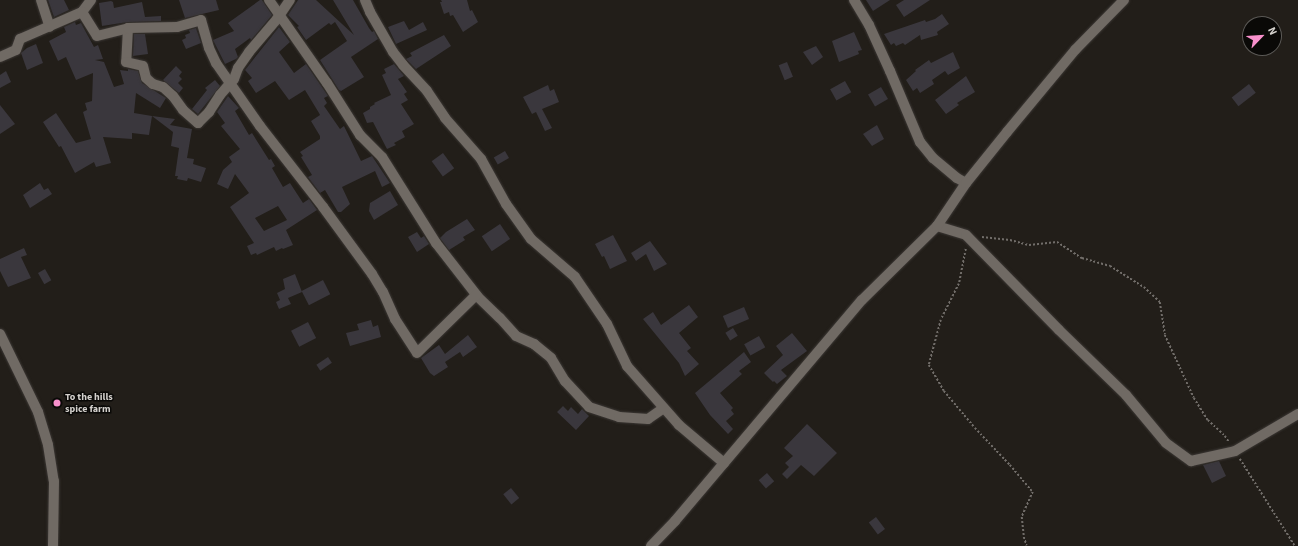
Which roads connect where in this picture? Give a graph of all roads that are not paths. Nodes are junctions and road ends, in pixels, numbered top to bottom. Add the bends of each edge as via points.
1 (41, 0) edge
2 (91, 0) edge
3 (269, 0) edge
4 (290, 0) edge
5 (365, 0) edge
6 (854, 0) edge
7 (1124, 0) edge
8 (82, 12) junction
9 (280, 15) junction
10 (50, 27) junction
11 (128, 28) junction
12 (0, 57) edge
13 (230, 84) junction
14 (966, 183) junction
15 (937, 226) junction
16 (476, 295) junction
17 (0, 334) edge
18 (664, 408) junction
19 (1298, 414) edge
20 (724, 463) junction
21 (53, 546) edge
22 (651, 546) edge

1 - 10 street
2 - 8 street
3 - 9 street
4 - 9 street
5 - 18 street via 402,65 427,91 445,118 480,159 506,204 531,239 575,277 607,324 627,366
6 - 14 street via 869,25 920,142 934,158
7 - 14 street via 1075,50
8 - 10 street
8 - 11 street via 97,36
9 - 13 street via 249,52
9 - 16 street via 360,135 382,157 436,243
10 - 12 street via 20,39 16,50
11 - 13 street via 177,27 201,20 209,48
11 - 13 street via 126,62 143,66 146,78 153,84 163,87 198,123
13 - 16 street via 372,274 395,319 417,353
14 - 15 street
15 - 19 street via 966,235 1126,395 1166,443 1191,461 1235,451
15 - 20 street via 862,300
16 - 18 street via 516,336 534,344 551,358 565,381 589,407 620,417 648,419
17 - 21 street via 38,412 48,445 54,481
18 - 20 street via 679,425
20 - 22 street

